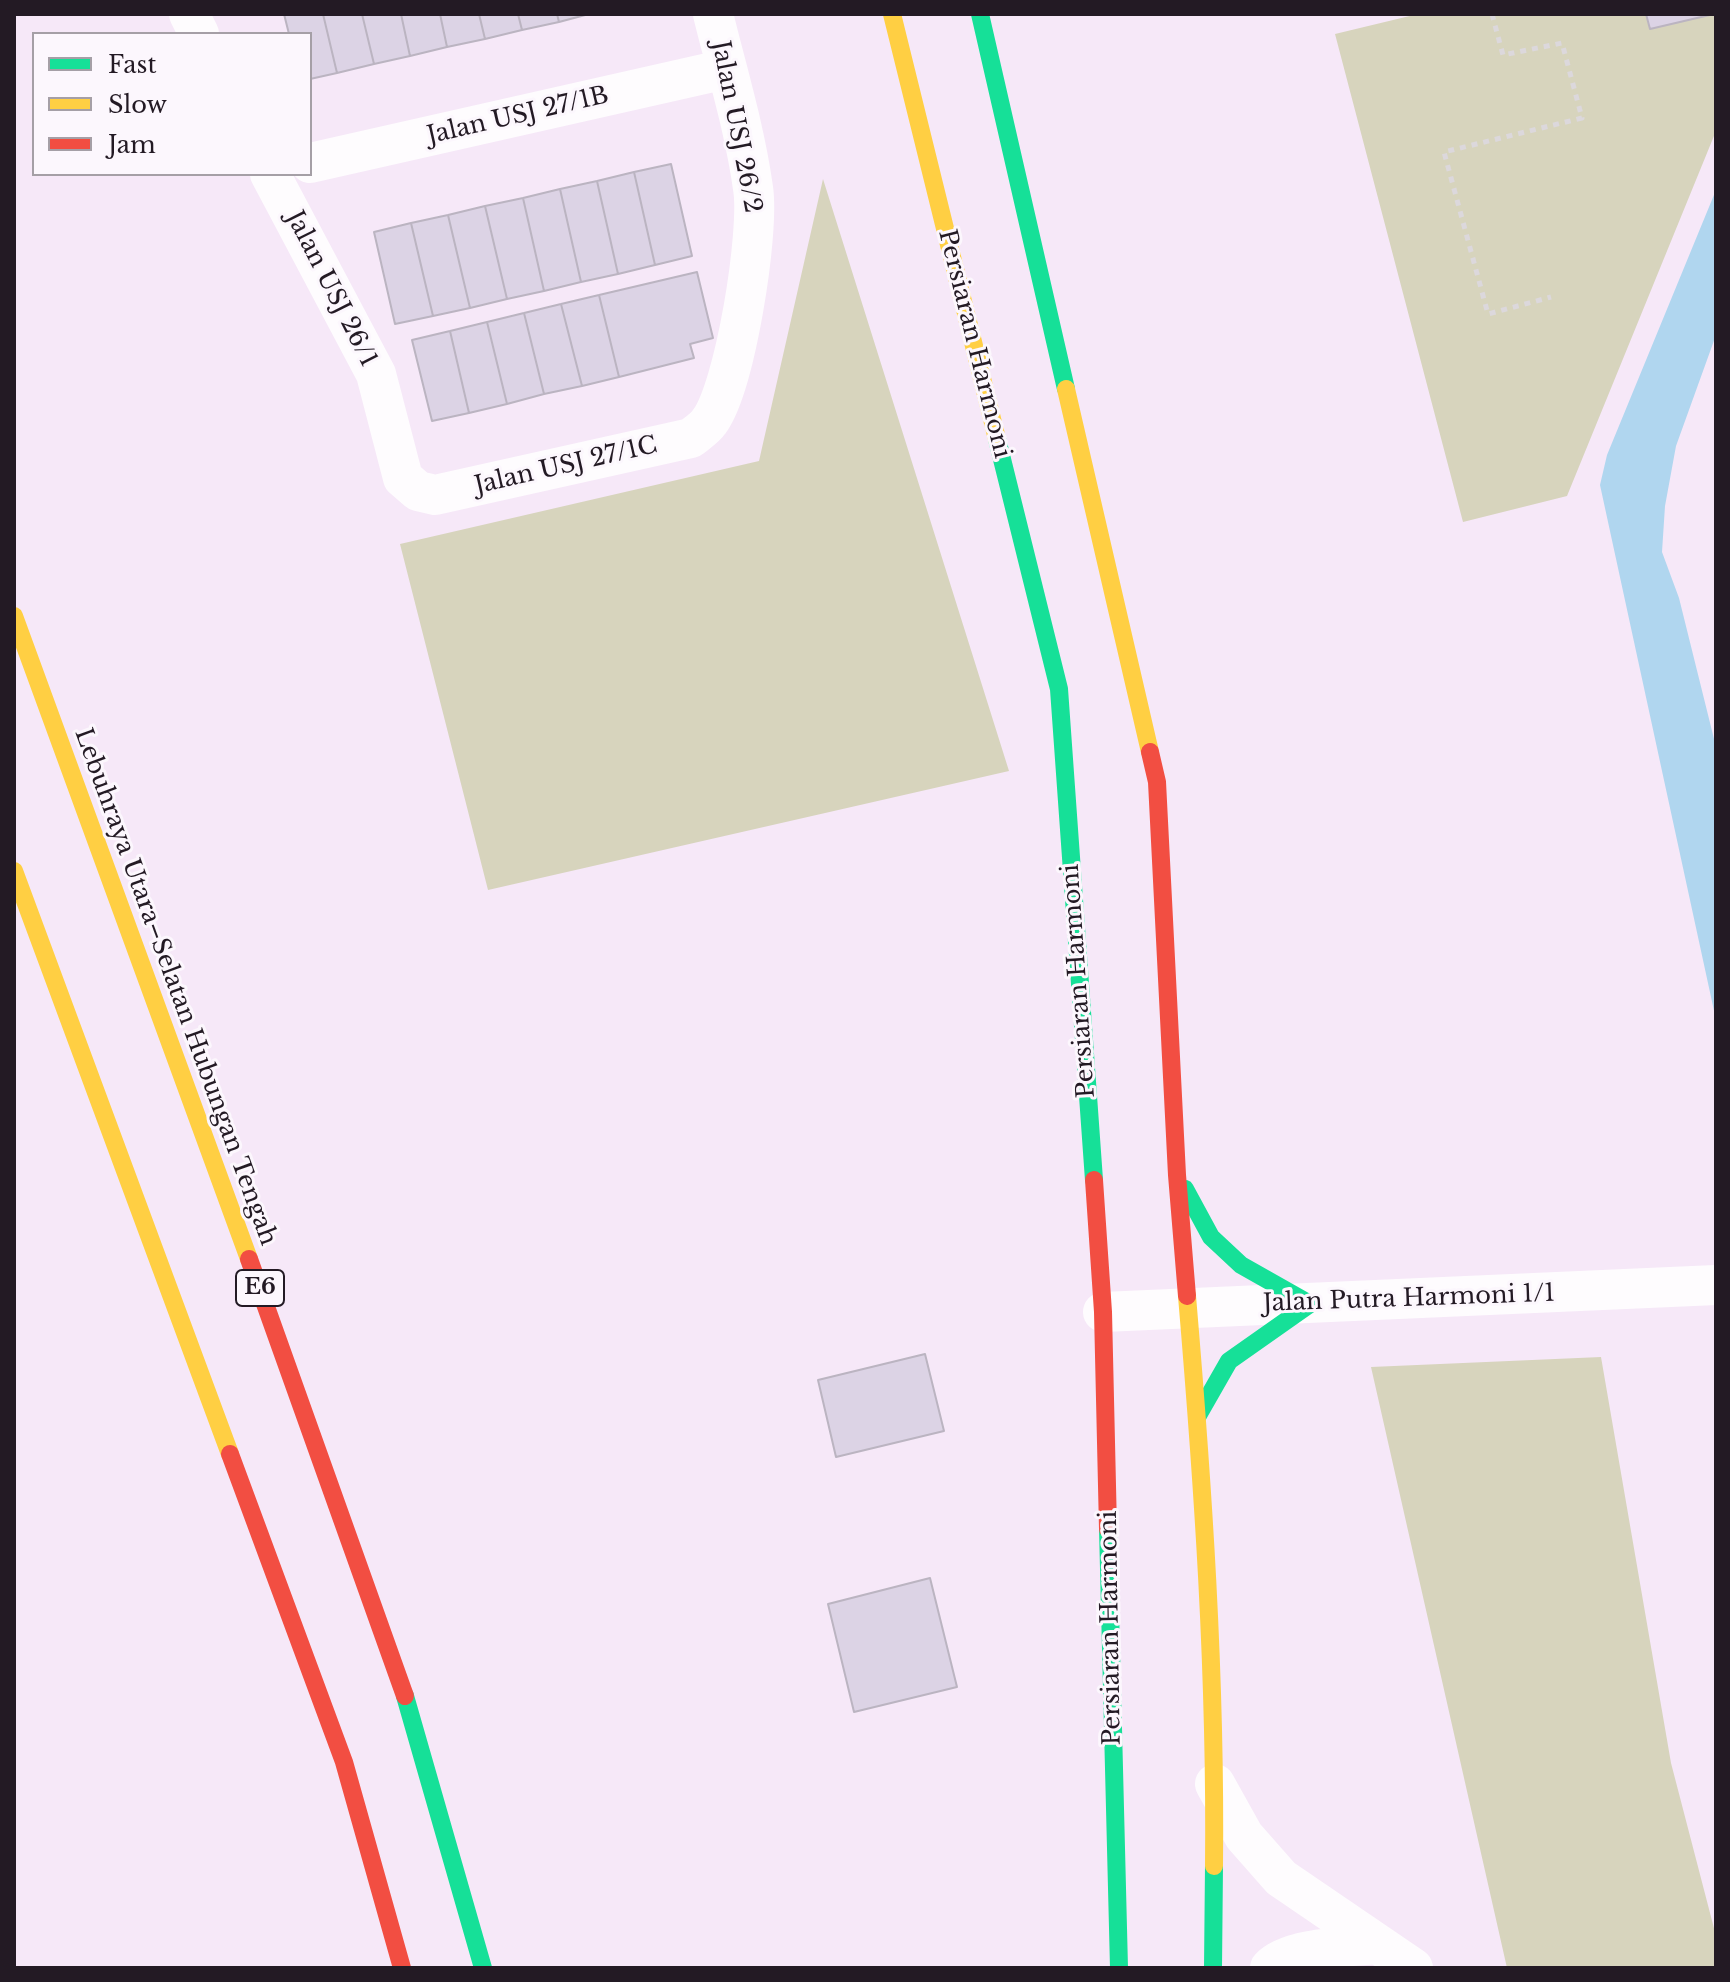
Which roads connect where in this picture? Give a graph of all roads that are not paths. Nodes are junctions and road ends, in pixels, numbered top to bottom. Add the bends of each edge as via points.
1 (189, 14) edge
2 (713, 14) edge
3 (892, 14) edge
4 (980, 14) edge
5 (198, 32) edge
6 (726, 69) junction
7 (312, 163) edge
8 (271, 176) edge
9 (737, 335) joint
10 (385, 408) joint
11 (14, 616) edge
12 (14, 871) edge
13 (1177, 1175) junction
14 (1716, 1285) edge
15 (1310, 1304) junction
16 (1189, 1308) junction
17 (1103, 1312) junction
18 (1197, 1417) junction
19 (1215, 1784) junction
20 (1377, 1944) junction
21 (402, 1968) edge
22 (483, 1968) edge
23 (1119, 1968) edge
24 (1213, 1968) edge
25 (1270, 1968) edge
26 (1413, 1968) edge

1 - 5 street
2 - 6 street, Jalan USJ 26/2
3 - 17 main road, Persiaran Harmoni via 1059,689
4 - 13 main road via 1157,782
6 - 7 street, Jalan USJ 27/1B
6 - 9 street, Jalan USJ 26/2 via 753,187 756,229
8 - 10 street, Jalan USJ 26/1 via 376,374
9 - 10 street, Jalan USJ 27/1C via 720,400 709,422 691,438 435,495 418,491 403,478
11 - 22 main road, Lebuhraya Utara–Selatan Hubungan Tengah / E6 via 394,1656
12 - 21 main road via 344,1762
13 - 15 main road via 1211,1237 1241,1265
13 - 16 main road
14 - 15 street, Jalan Putra Harmoni 1/1
15 - 16 street, Jalan Putra Harmoni 1/1
15 - 18 main road via 1229,1361
16 - 17 street, Jalan Putra Harmoni 1/1
16 - 18 main road
17 - 23 main road, Persiaran Harmoni
18 - 19 main road
19 - 20 street via 1244,1836 1281,1878
19 - 24 main road
20 - 25 street via 1318,1950 1276,1961
20 - 26 street

